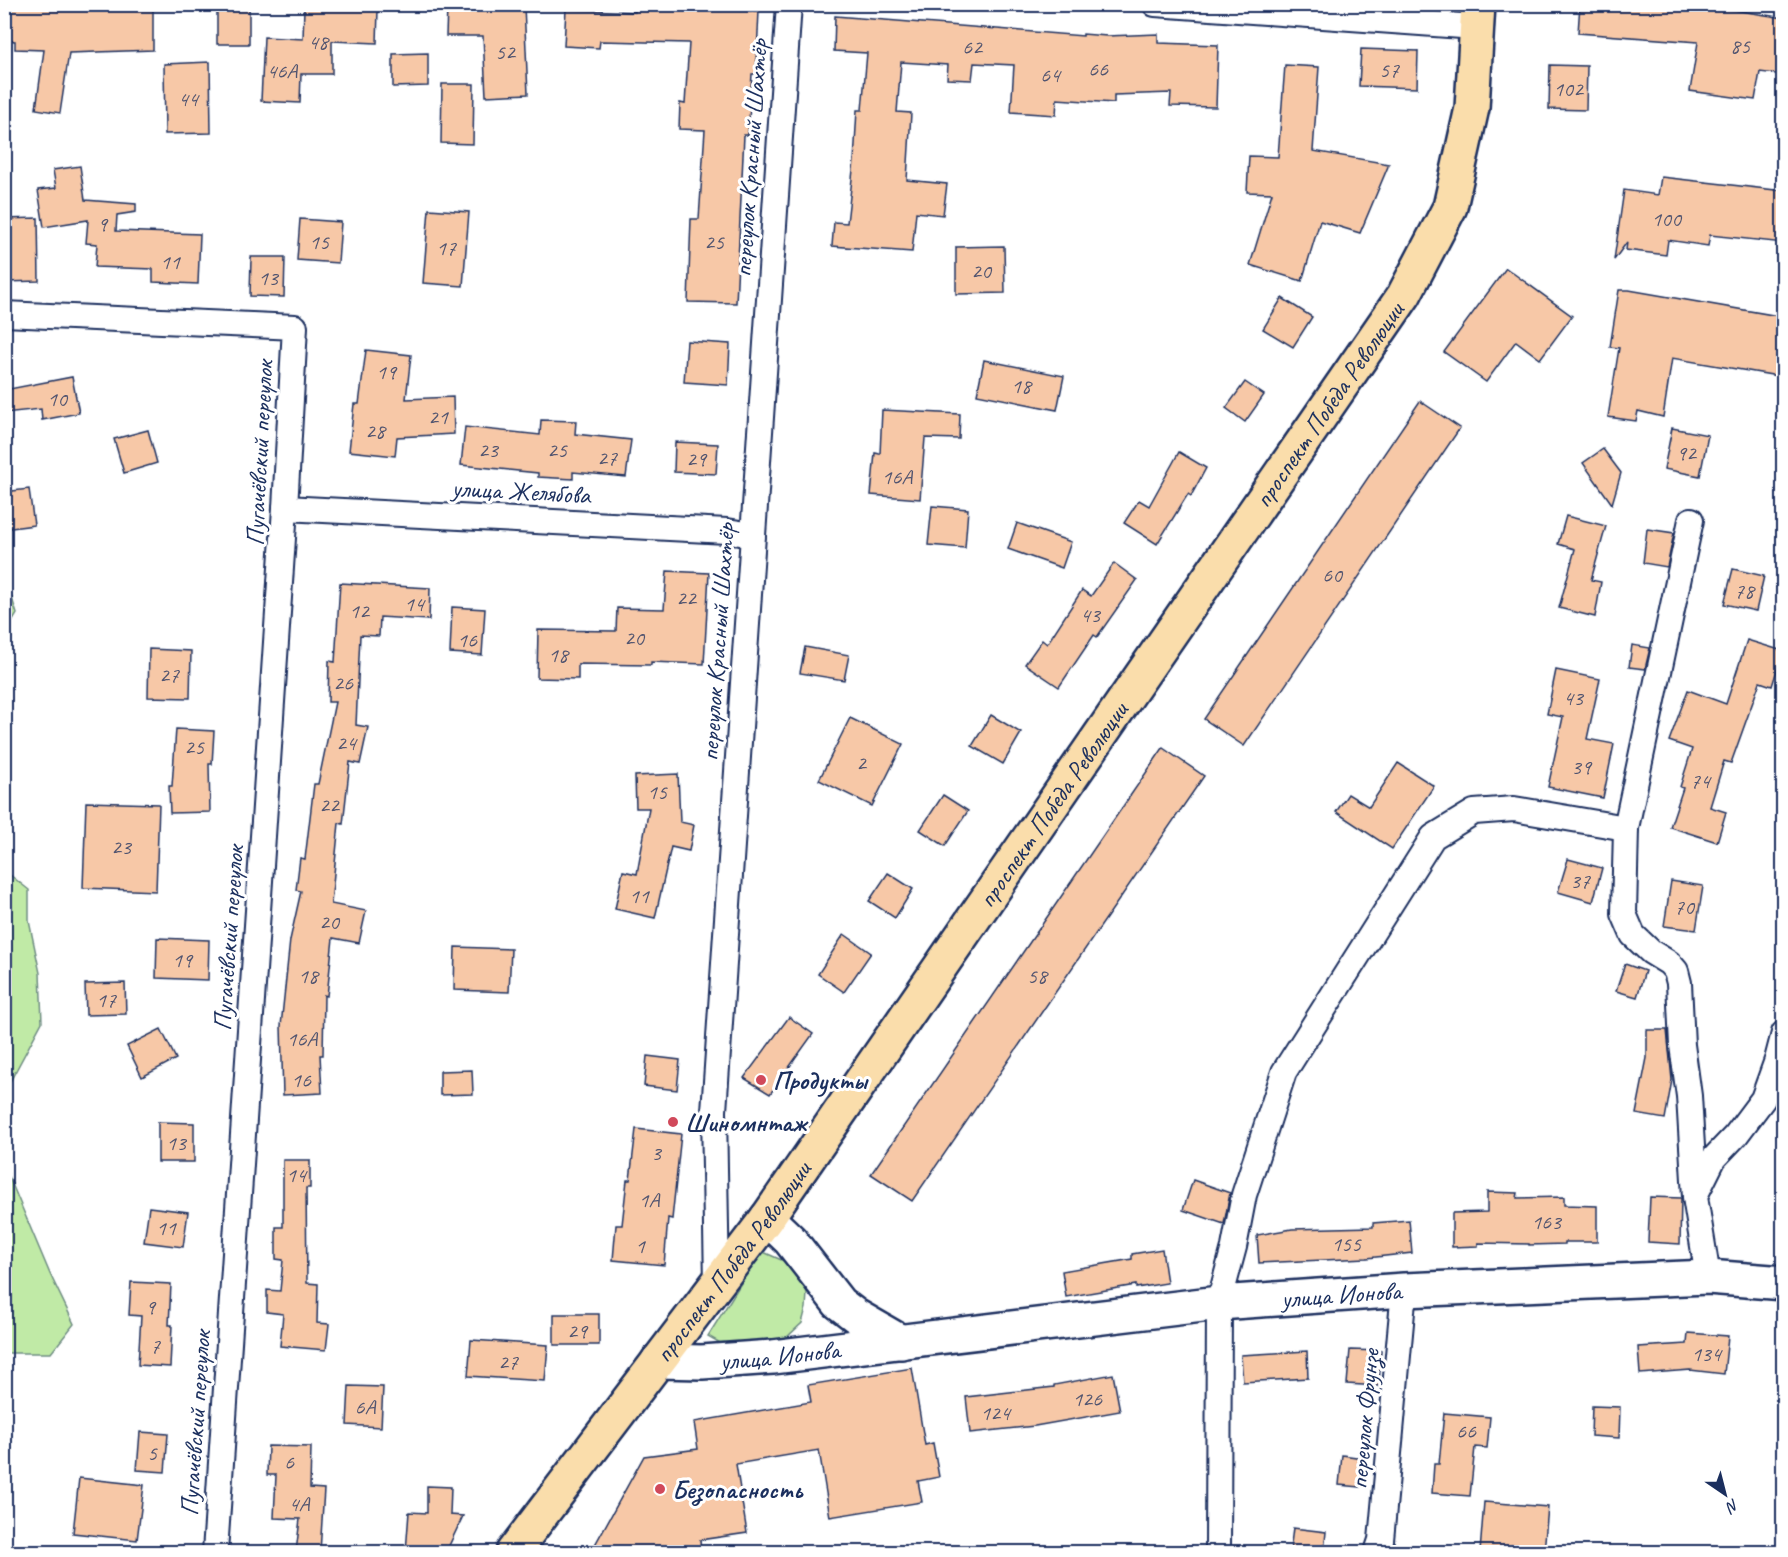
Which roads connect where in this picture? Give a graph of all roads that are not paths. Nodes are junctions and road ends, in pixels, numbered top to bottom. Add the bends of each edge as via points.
1 (789, 4) edge
2 (1155, 4) edge
3 (1477, 16) edge
4 (4, 314) edge
5 (285, 508) junction
6 (1691, 520) dead end
7 (753, 535) junction
8 (1626, 828) junction
9 (1784, 1033) edge
10 (1695, 1197) junction
11 (767, 1218) junction
12 (1708, 1277) junction
13 (1784, 1283) edge
14 (717, 1285) junction
15 (1404, 1290) junction
16 (1219, 1303) junction
17 (901, 1342) junction
18 (658, 1361) junction
19 (215, 1552) edge
20 (513, 1552) edge
21 (1218, 1552) edge
22 (1377, 1552) edge

1 - 7 street, переулок Красный Шахтёр
2 - 3 street
3 - 11 main road, проспект Победа Революции via 1472,108 1450,207 1404,296
4 - 5 street, Пугачёвский переулок via 295,327
5 - 7 street, улица Желябова
5 - 19 street, Пугачёвский переулок
6 - 8 street
7 - 14 street, переулок Красный Шахтёр via 714,1112
8 - 10 street via 1624,914 1633,935 1670,963 1679,983
8 - 16 street via 1514,809 1474,812 1433,837 1284,1072 1244,1195
9 - 10 street via 1763,1098 1714,1158
10 - 12 street
11 - 14 main road, проспект Победа Революции
11 - 17 main road, улица Ионова via 790,1240 838,1303
12 - 13 main road, улица Ионова
12 - 15 main road, улица Ионова
14 - 18 main road, проспект Победа Революции
15 - 16 main road, улица Ионова
15 - 22 street, переулок Фрунзе
16 - 17 main road, улица Ионова
16 - 21 street
17 - 18 main road, улица Ионова via 749,1359
18 - 20 main road, проспект Победа Революции

